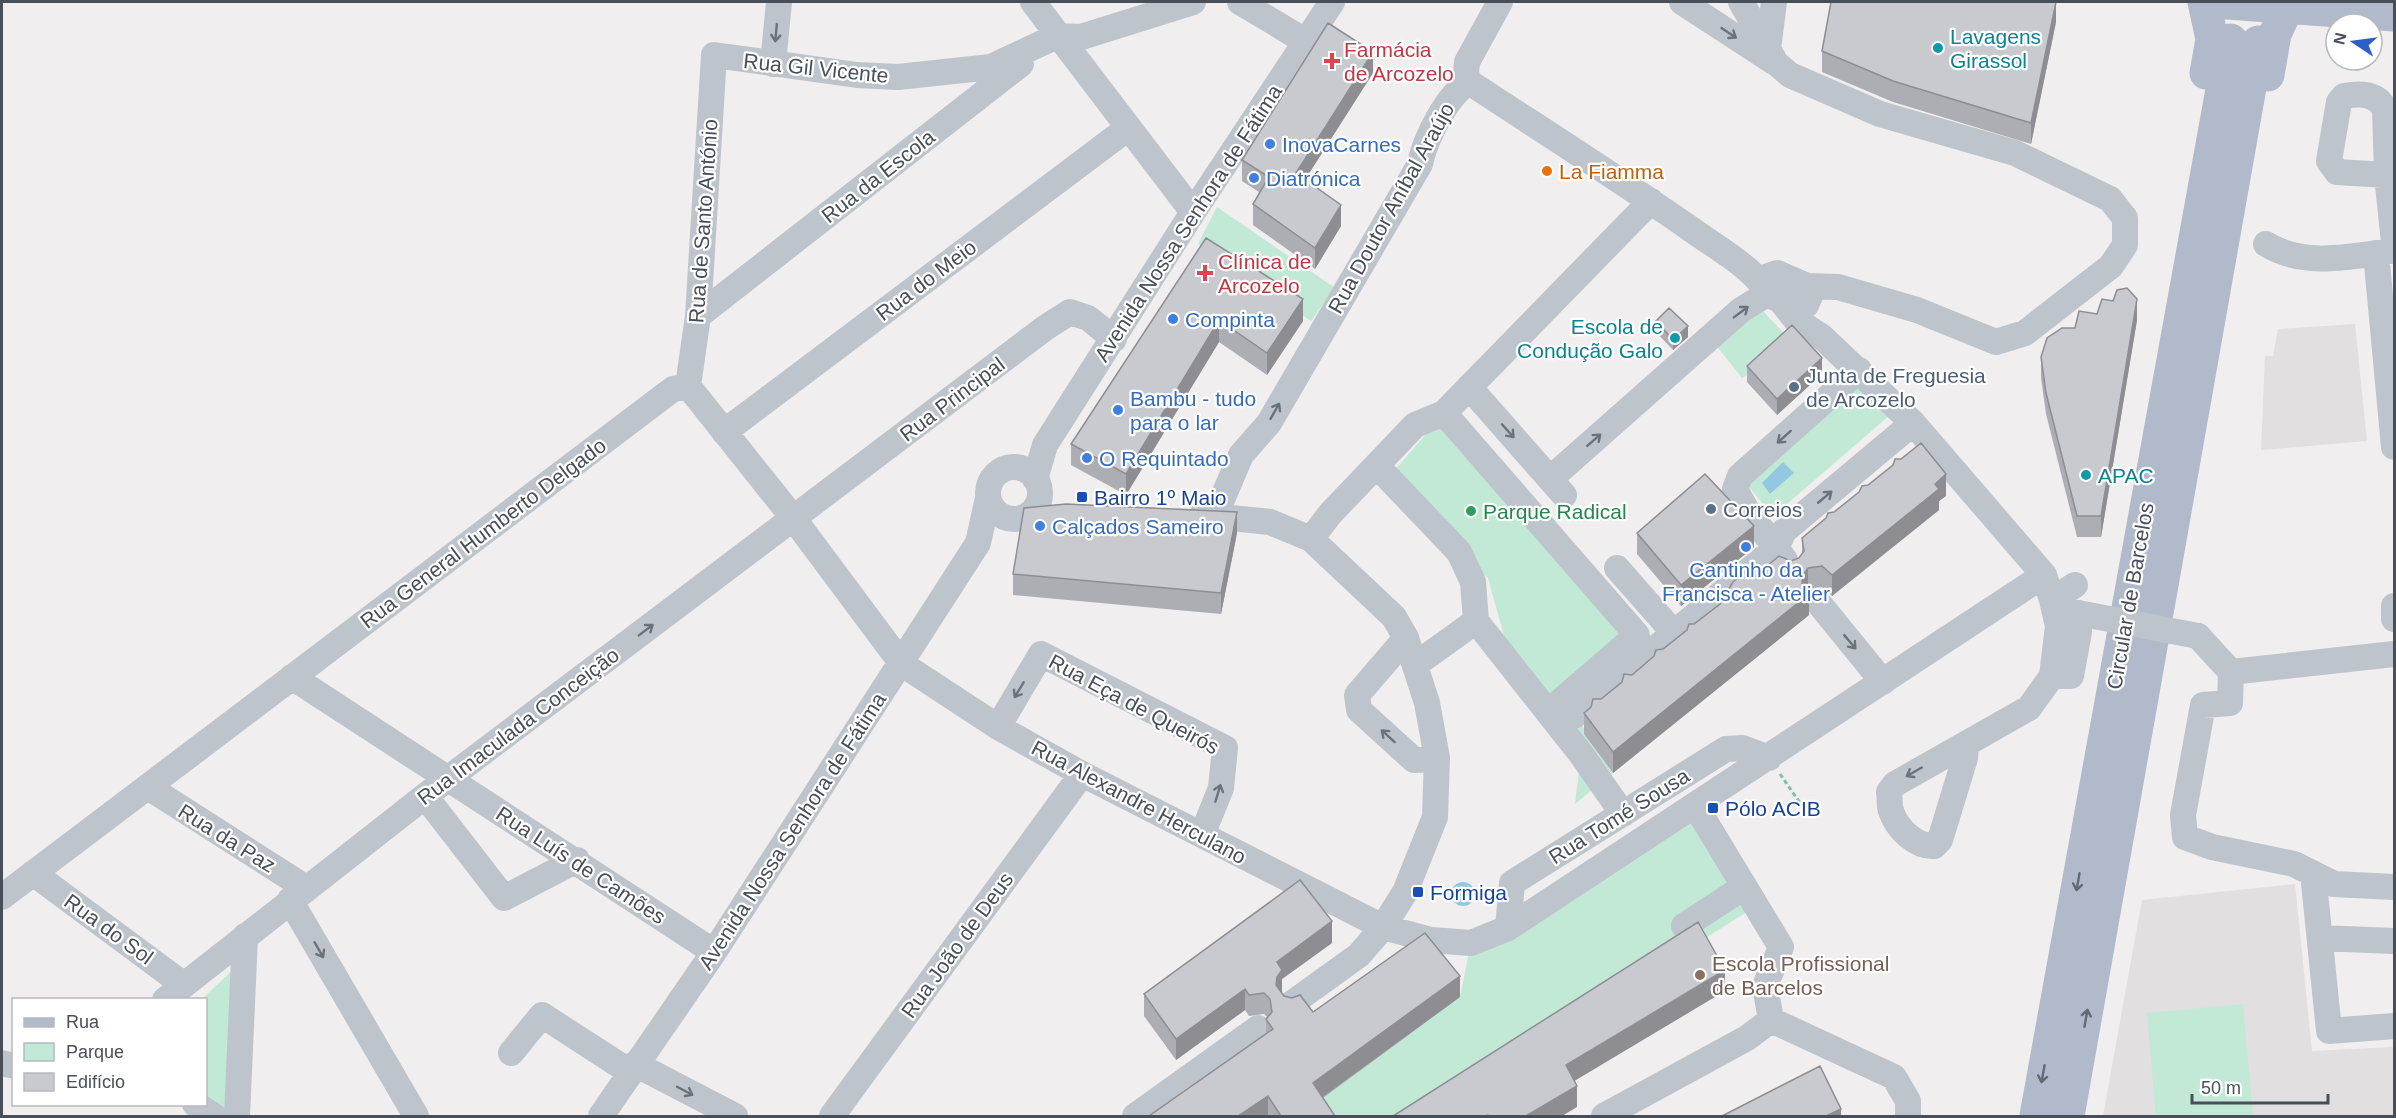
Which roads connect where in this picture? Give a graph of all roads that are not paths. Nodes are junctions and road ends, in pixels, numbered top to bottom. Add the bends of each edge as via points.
1 (778, 2) edge
2 (1033, 2) edge
3 (1193, 2) edge
4 (1240, 2) edge
5 (1332, 2) edge
6 (1500, 2) edge
7 (1682, 2) edge
8 (1741, 2) edge
9 (1774, 2) edge
10 (2204, 2) edge
11 (2214, 2) edge
12 (2287, 8) junction
13 (2394, 15) edge
14 (1057, 36) junction
15 (1305, 41) junction
16 (714, 55) joint
17 (1772, 56) junction
18 (773, 64) junction
19 (1469, 82) junction
20 (1128, 128) junction
21 (2387, 175) dead end
22 (1651, 201) junction
23 (1193, 212) junction
24 (2266, 244) dead end
25 (2388, 249) edge
26 (1782, 291) junction
27 (698, 316) junction
28 (1114, 339) junction
29 (1859, 370) junction
30 (688, 386) junction
31 (1469, 387) junction
32 (1444, 413) junction
33 (1913, 423) junction
34 (724, 432) junction
35 (1045, 445) junction
36 (2394, 447) edge
37 (1377, 466) junction
38 (1008, 468) junction
39 (1037, 483) junction
40 (988, 498) junction
41 (1181, 514) edge
42 (1215, 516) junction
43 (1023, 517) junction
44 (794, 519) junction
45 (1311, 539) junction
46 (978, 543) junction
47 (1783, 557) junction
48 (1617, 568) dead end
49 (2044, 575) junction
50 (2075, 585) dead end
51 (2052, 600) junction
52 (1817, 601) dead end
53 (2394, 606) edge
54 (2394, 619) edge
55 (1476, 621) junction
56 (1674, 633) junction
57 (1406, 638) junction
58 (2394, 654) edge
59 (902, 664) junction
60 (1415, 665) junction
61 (2231, 672) junction
62 (2052, 676) junction
63 (292, 677) junction
64 (1883, 682) junction
65 (1548, 712) junction
66 (1574, 716) dead end
67 (998, 727) junction
68 (1966, 745) dead end
69 (1437, 758) junction
70 (1769, 758) junction
71 (1082, 774) junction
72 (448, 779) junction
73 (148, 787) junction
74 (425, 796) junction
75 (1695, 805) junction
76 (1623, 814) junction
77 (1203, 836) junction
78 (2084, 848) junction
79 (577, 860) junction
80 (2112, 868) junction
81 (33, 873) junction
82 (2313, 873) junction
83 (1744, 887) junction
84 (2394, 887) edge
85 (298, 894) junction
86 (2, 897) edge
87 (1684, 926) dead end
88 (1383, 927) junction
89 (1508, 928) junction
90 (245, 936) junction
91 (2320, 938) junction
92 (2394, 941) edge
93 (714, 952) junction
94 (175, 992) edge
95 (1291, 1004) edge
96 (1771, 1020) junction
97 (2394, 1026) edge
98 (1258, 1028) dead end
99 (511, 1053) dead end
100 (632, 1068) junction
101 (198, 1106) edge
102 (1633, 1108) edge
103 (214, 1116) edge
104 (237, 1116) edge
105 (416, 1116) edge
106 (601, 1116) edge
107 (735, 1116) edge
108 (832, 1116) edge
109 (1135, 1116) edge
110 (1604, 1116) edge
111 (1908, 1116) edge
112 (2036, 1116) edge
113 (2068, 1116) edge

1 -> 18 street
2 - 14 street
3 - 14 street, Rua Gil Vicente via 1081,37
4 - 15 street
5 - 15 street, Avenida Nossa Senhora de Fátima
6 - 19 street via 1467,62
7 -> 17 street
8 - 17 street
9 - 17 street
10 - 78 main road via 2212,39 2088,745
11 - 12 main road
12 - 13 main road
12 - 80 main road via 2276,34 2145,764
14 - 18 street, Rua Gil Vicente via 991,66 898,77
14 - 20 street
14 - 27 street, Rua da Escola
15 - 23 street, Avenida Nossa Senhora de Fátima
16 - 18 street, Rua Gil Vicente
16 - 27 street, Rua de Santo António
17 - 26 street via 1805,82 1880,114 2015,153 2110,199 2125,218 2125,245 2111,266 2025,333 1996,342 1917,310 1838,287
19 - 22 street, Rua Doutor Aníbal Araújo
42 -> 19 street, Rua Doutor Aníbal Araújo via 1241,455 1269,423 1420,164 1423,149 1449,103
20 - 23 street
20 - 34 street, Rua do Meio
21 - 25 street
22 - 26 street, Rua Doutor Aníbal Araújo
22 - 31 street
23 - 28 street, Avenida Nossa Senhora de Fátima
24 - 25 street via 2297,258
25 - 36 street
26 - 29 street
31 -> 26 street via 1557,487 1741,310
27 - 30 street, Rua de Santo António
28 - 35 street, Avenida Nossa Senhora de Fátima
28 - 44 street, Rua Principal via 1088,318 1070,312
29 - 33 street
29 -> 47 street via 1740,476 1735,489
30 - 34 street
30 - 63 street, Rua General Humberto Delgado via 673,389
31 - 32 street
32 - 37 street via 1415,425
32 - 65 street via 1637,635
47 -> 33 street via 1784,531
33 - 49 street
34 - 44 street
35 - 38 street, Avenida Nossa Senhora de Fátima
35 - 39 street, Avenida Nossa Senhora de Fátima
37 - 45 street
37 - 55 street via 1459,552 1473,582
38 - 39 street via 1023,469
38 - 40 street via 990,482
39 - 43 street via 1037,503
39 - 43 street via 1061,511
40 - 43 street via 1003,517
40 - 46 street, Avenida Nossa Senhora de Fátima
41 - 42 street
42 - 45 street via 1269,522
43 - 46 street, Avenida Nossa Senhora de Fátima
44 - 59 street
72 -> 44 street, Rua Imaculada Conceição
45 - 57 street via 1394,617
46 - 59 street, Avenida Nossa Senhora de Fátima
47 - 56 street
48 - 56 street
49 - 51 street
49 - 64 street, Rua Tomé Sousa
50 - 51 street
51 - 62 street via 2058,626
52 -> 64 street
53 - 54 street
55 - 60 street
55 - 65 street
56 - 66 street
57 - 60 street
69 -> 57 street via 1414,760 1359,710 1357,695
58 - 61 street
59 - 67 street, Rua Alexandre Herculano
59 - 93 street, Avenida Nossa Senhora de Fátima
60 - 69 street
61 - 62 street, bridge via 2198,636 2078,613 2079,632 2071,676
61 - 82 street via 2230,703 2203,705 2183,815 2185,837 2212,847 2294,864
62 - 68 street via 2029,708
63 - 72 street, Rua Luís de Camões
63 - 73 street, Rua General Humberto Delgado
64 - 70 street, Rua Tomé Sousa
65 - 76 street
67 - 71 street, Rua Alexandre Herculano
77 -> 67 street, Rua Eça de Queirós via 1221,788 1225,748 1041,654
69 - 88 street via 1435,817 1405,892
70 - 75 street, Rua Tomé Sousa
70 - 76 street, Rua Tomé Sousa via 1742,748 1726,749
71 - 77 street, Rua Alexandre Herculano
71 - 108 street, Rua João de Deus
72 - 74 street, Rua Imaculada Conceição
72 - 79 street, Rua Luís de Camões
73 - 81 street, Rua General Humberto Delgado
73 - 85 street, Rua da Paz
74 - 79 street via 504,898
74 - 85 street, Rua Imaculada Conceição
75 - 83 street
75 - 89 street, Rua Tomé Sousa
76 - 89 street, Rua Tomé Sousa via 1512,883
77 - 88 street, Rua Alexandre Herculano
78 - 80 main road, Circular de Barcelos via 2244,41
78 -> 112 main road, Circular de Barcelos
79 - 93 street, Rua Luís de Camões
113 -> 80 main road, Circular de Barcelos
81 - 86 street, Rua General Humberto Delgado
81 - 94 street, Rua do Sol
82 - 84 street via 2334,884
82 - 91 street
83 - 87 street
83 - 96 street via 1781,947 1765,986
85 - 90 street, Rua Imaculada Conceição
85 -> 105 street
88 - 89 street, Rua Tomé Sousa via 1431,940 1471,943
88 - 95 street via 1359,955
90 - 94 street, Rua Imaculada Conceição
90 - 104 street
91 - 92 street
91 - 97 street via 2329,1031
93 - 100 street, Avenida Nossa Senhora de Fátima
96 - 102 street
96 - 111 street via 1894,1077 1908,1101
98 - 109 street
99 - 100 street via 542,1015
100 - 106 street, Avenida Nossa Senhora de Fátima
100 -> 107 street
101 - 103 street
102 - 110 street

